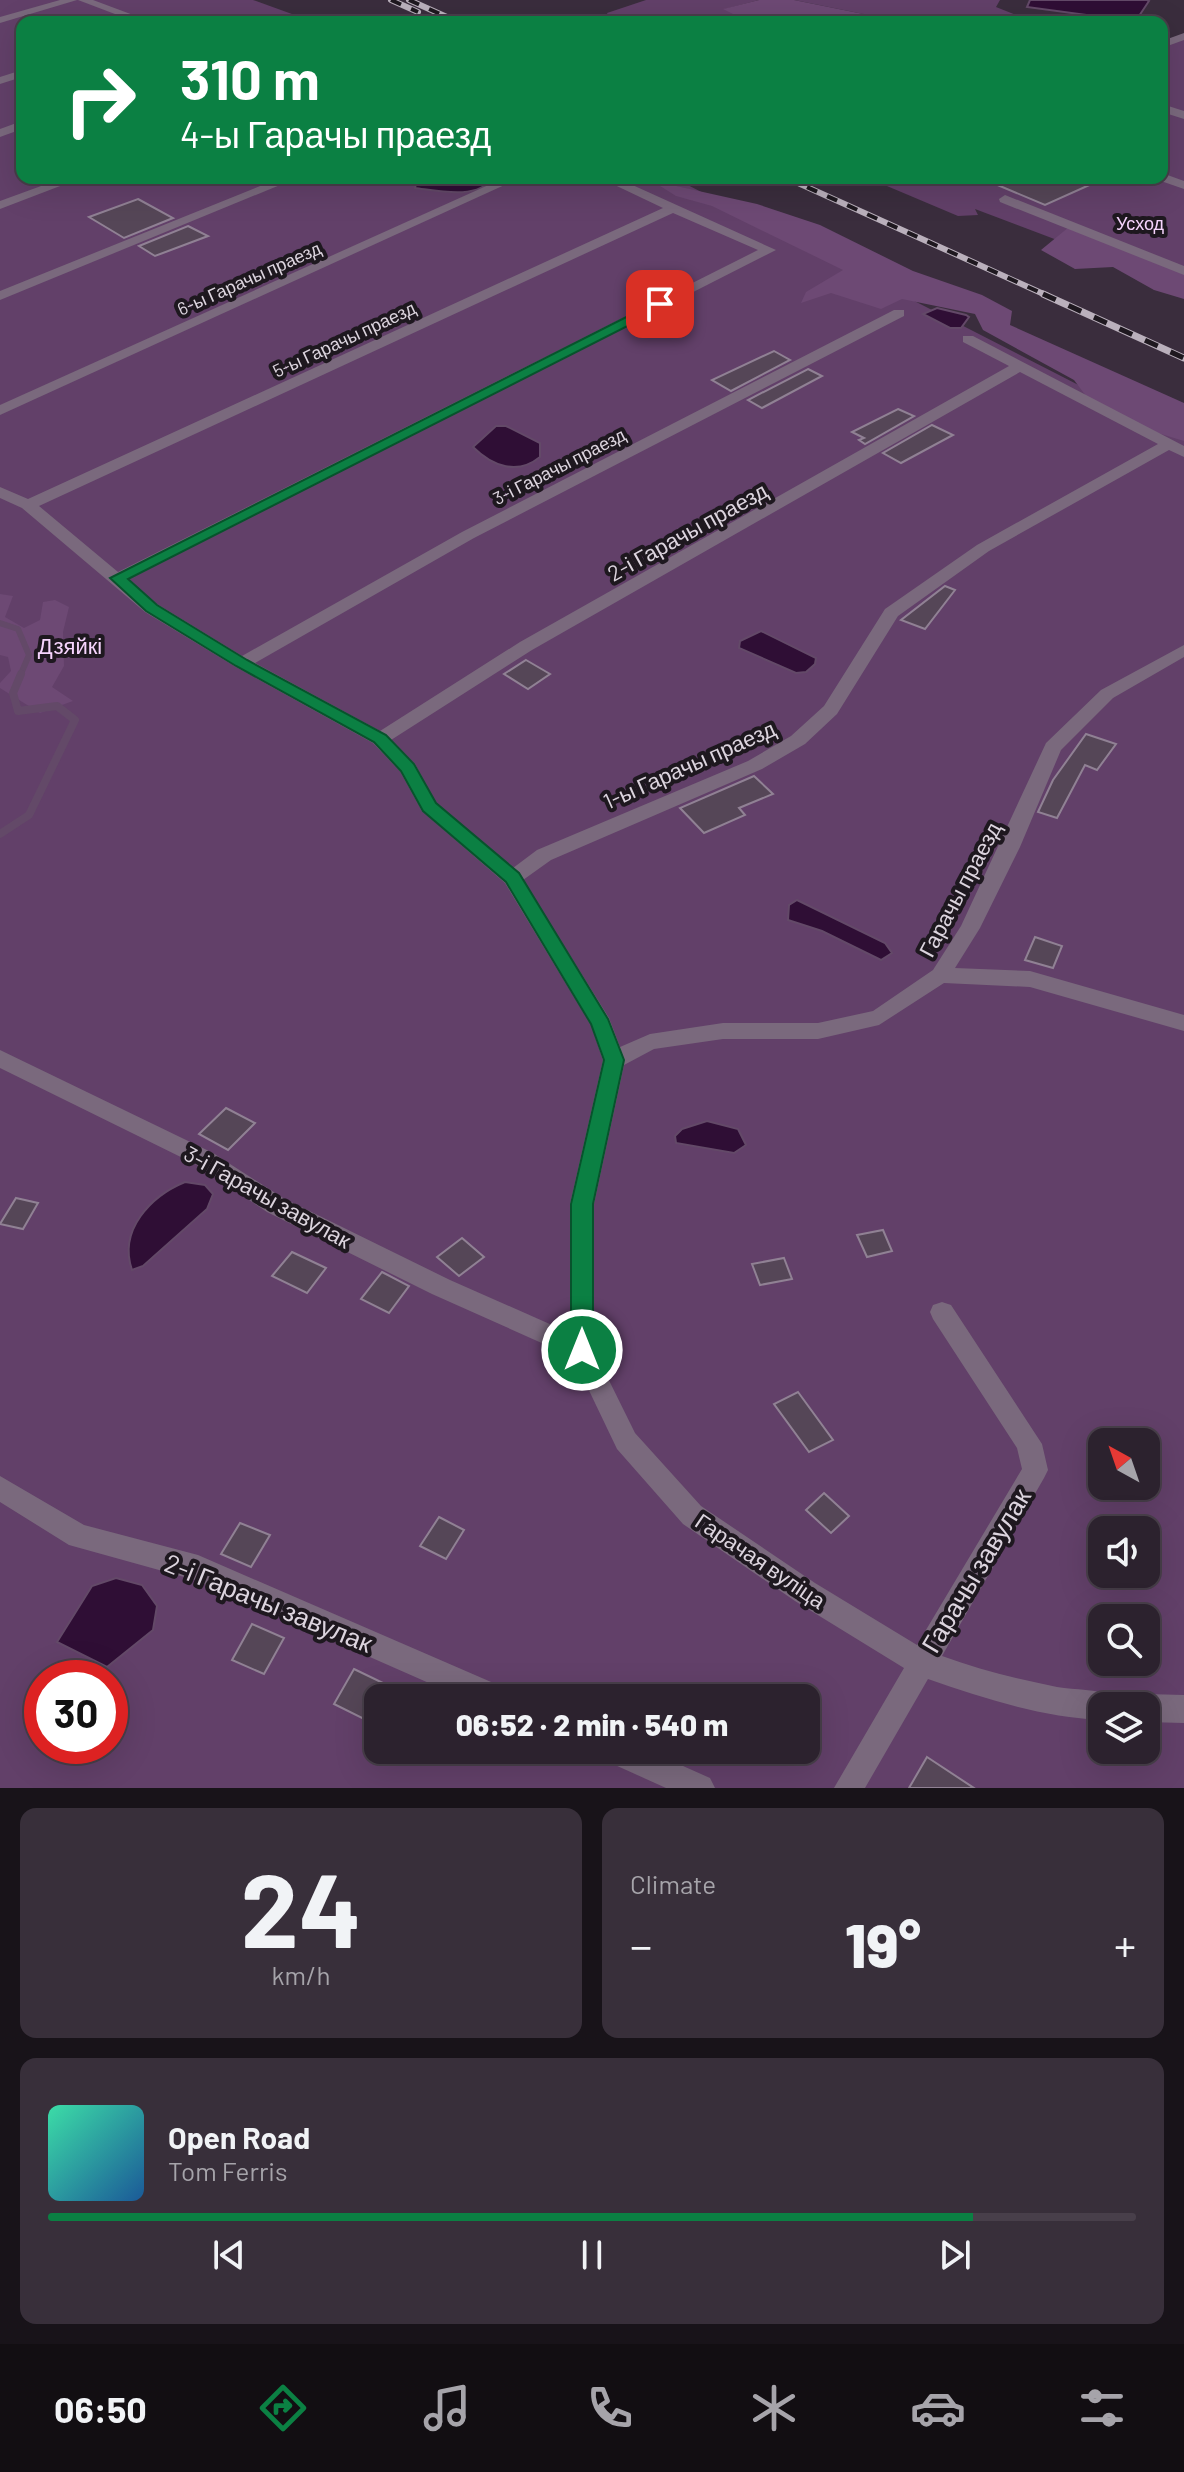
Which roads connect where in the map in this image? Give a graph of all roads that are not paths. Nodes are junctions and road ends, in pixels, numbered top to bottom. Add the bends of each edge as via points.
1 (72, 0) edge
2 (83, 0) edge
3 (130, 16) edge
4 (0, 20) edge
5 (58, 184) edge
6 (276, 184) edge
7 (501, 184) edge
8 (620, 184) edge
9 (1005, 199) dead end
10 (0, 205) edge
11 (675, 207) junction
12 (1184, 271) edge
13 (0, 296) edge
14 (899, 313) dead end
15 (968, 339) dead end
16 (1019, 367) junction
17 (0, 411) edge
18 (1176, 448) edge
19 (0, 492) edge
20 (28, 505) junction
21 (118, 578) junction
22 (1184, 650) edge
23 (242, 663) junction
24 (380, 739) junction
25 (512, 878) junction
26 (940, 975) junction
27 (1184, 1023) edge
28 (0, 1058) edge
29 (614, 1060) junction
30 (942, 1312) dead end
31 (582, 1350) junction
32 (0, 1488) edge
33 (920, 1662) junction
34 (463, 1684) edge
35 (1088, 1705) edge
36 (1160, 1708) edge
37 (1184, 1709) edge
38 (646, 1764) edge
39 (700, 1788) edge
40 (849, 1788) edge

1 - 4 street
2 - 3 street
5 - 10 street
6 - 13 street
7 - 17 street, 6-ы Гарачы праезд
8 - 11 street
9 - 12 street
11 - 20 street, 5-ы Гарачы праезд
11 - 21 street via 769,250
14 - 23 street, 3-і Гарачы праезд via 468,535
15 - 16 street
16 - 18 street
16 - 24 street, 2-і Гарачы праезд via 526,646
18 - 25 street, 1-ы Гарачы праезд via 983,548 891,613 831,710 798,740 755,765 544,855
19 - 20 street
20 - 21 street
21 - 23 street via 151,608
22 - 26 street, Гарачы праезд via 1107,694 1053,747 970,928
23 - 24 street
24 - 25 street via 408,768 429,807
25 - 29 street via 601,1024
26 - 27 street via 1030,979
26 - 29 street, Гарачы праезд via 879,1017 818,1031 723,1031 650,1042
28 - 31 street, 3-і Гарачы завулак via 205,1159 275,1205
29 - 31 street, Гарачая вуліца via 582,1204
30 - 33 street, Гарачы завулак via 1029,1444 1035,1470
31 - 33 street, Гарачая вуліца via 626,1441 692,1515
32 - 34 street, 2-і Гарачы завулак via 78,1536 198,1568
33 - 35 street, Гарачая вуліца via 996,1689
33 - 40 street, Гарачы завулак
36 - 37 street
38 - 39 street

